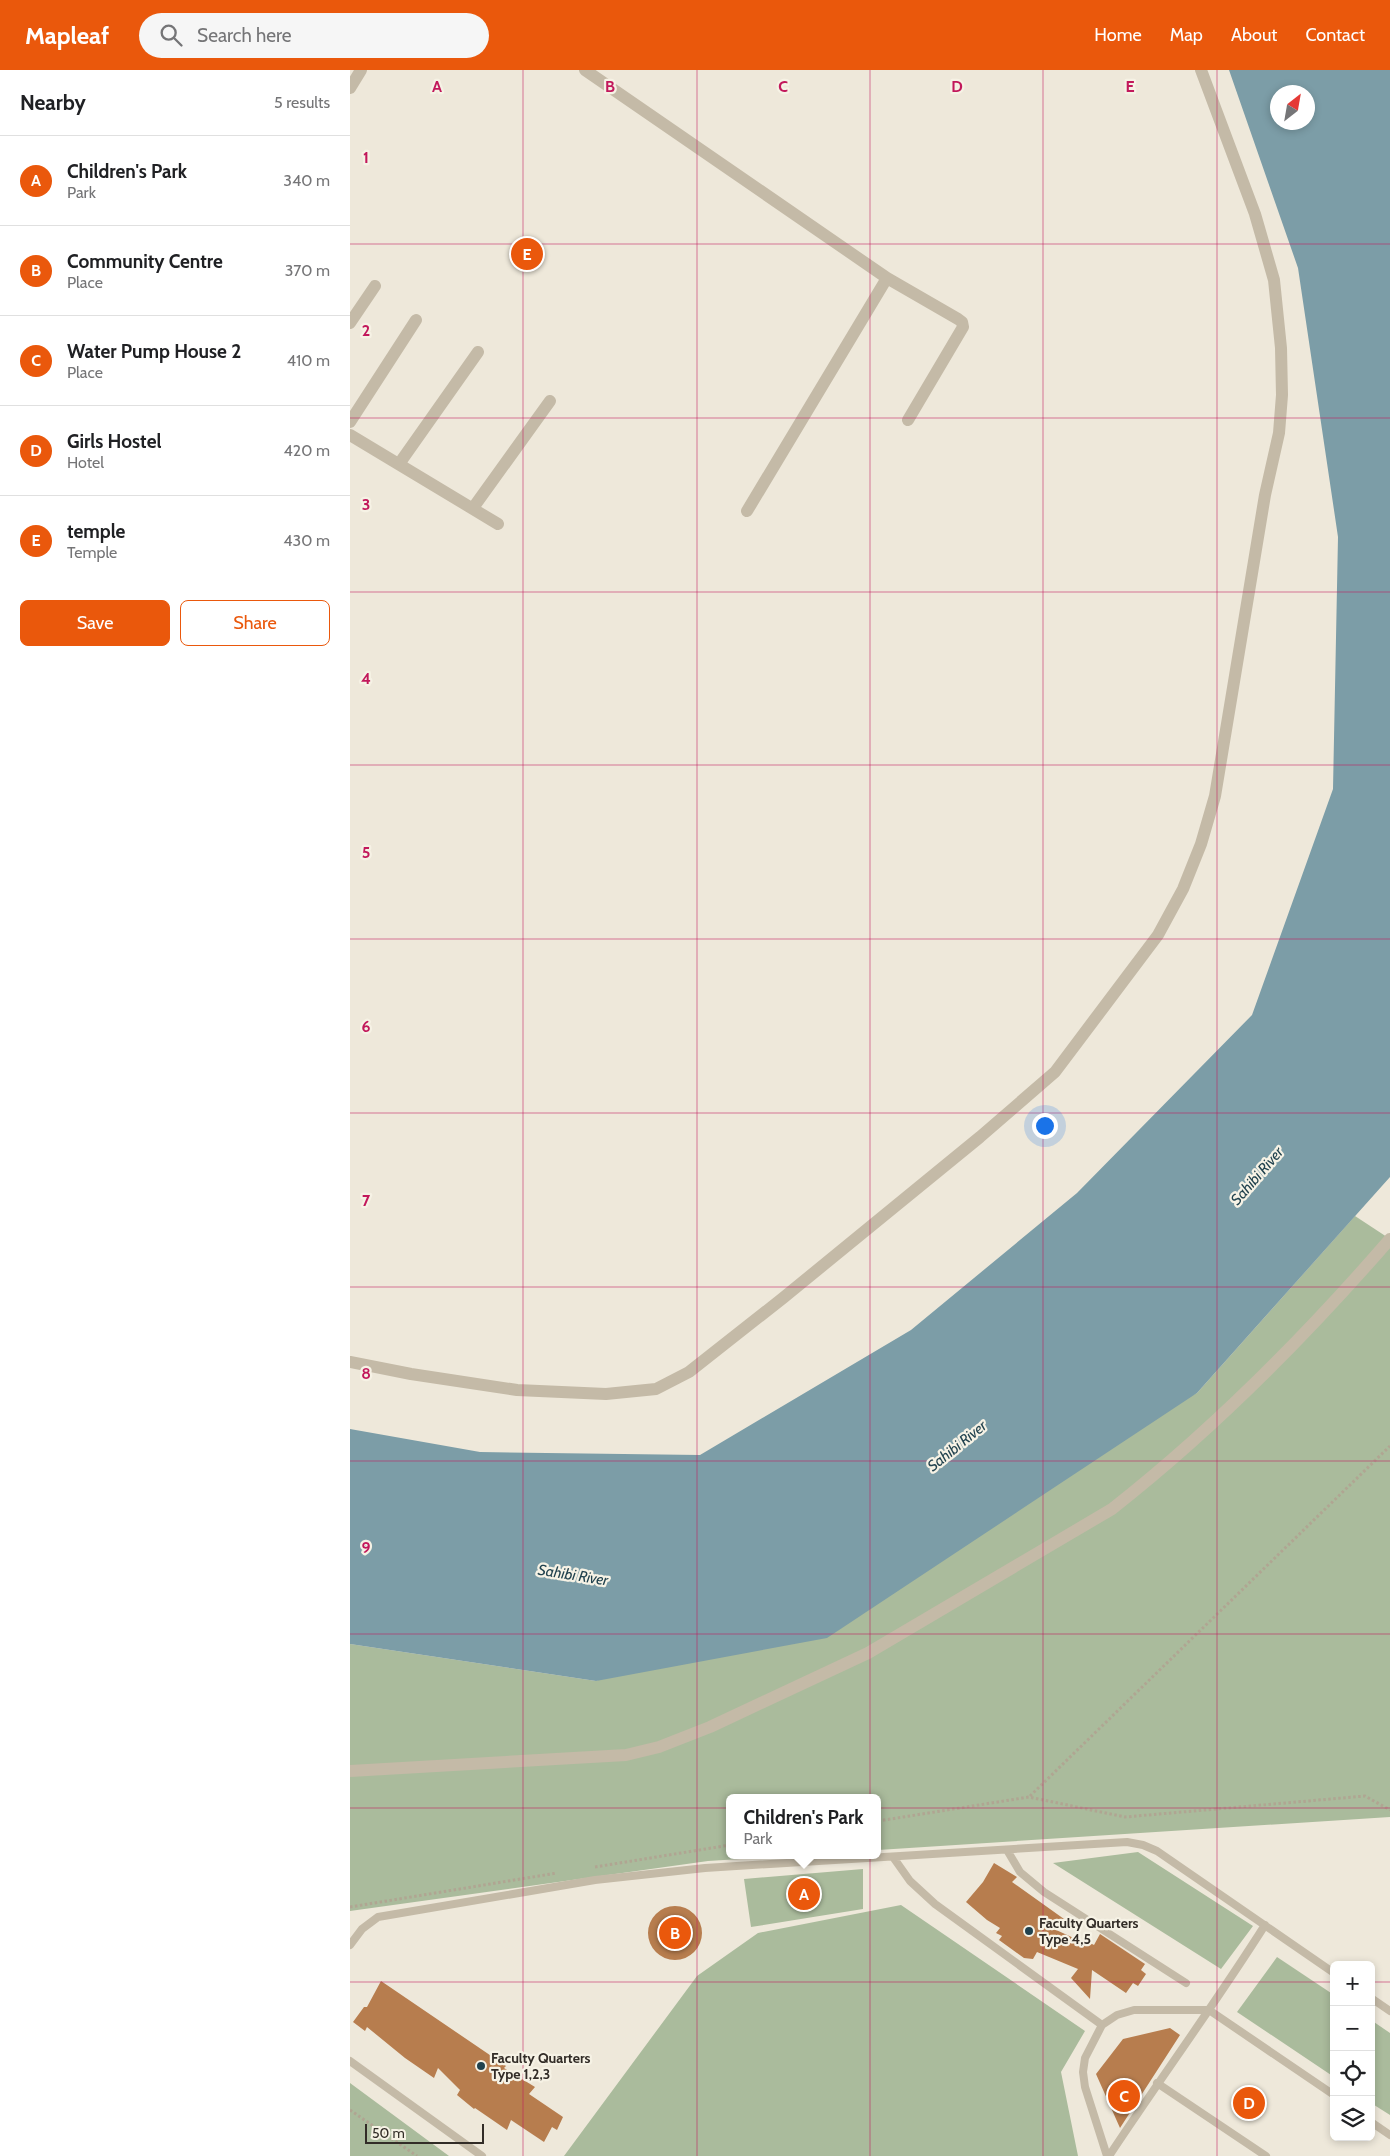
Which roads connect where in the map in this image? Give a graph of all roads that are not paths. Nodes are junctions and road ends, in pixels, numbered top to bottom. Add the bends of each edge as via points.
1 (361, 70) edge
2 (585, 70) edge
3 (1202, 70) edge
4 (350, 88) edge
5 (887, 278) junction
6 (375, 286) dead end
7 (416, 320) dead end
8 (350, 323) edge
9 (478, 352) dead end
10 (550, 401) dead end
11 (908, 420) dead end
12 (350, 422) edge
13 (350, 435) edge
14 (398, 464) junction
15 (473, 508) junction
16 (747, 511) dead end
17 (498, 524) dead end
18 (1390, 1239) edge
19 (350, 1362) edge
20 (350, 1771) edge
21 (1007, 1850) junction
22 (893, 1857) junction
23 (881, 1858) edge
24 (859, 1859) edge
25 (1265, 1926) junction
26 (350, 1945) edge
27 (1330, 1970) edge
28 (1186, 1983) dead end
29 (1375, 2001) edge
30 (1209, 2010) junction
31 (1390, 2011) edge
32 (1102, 2025) junction
33 (350, 2061) edge
34 (1157, 2083) junction
35 (1330, 2092) edge
36 (1375, 2125) edge
37 (1390, 2135) edge
38 (482, 2156) edge
39 (1108, 2156) edge
40 (1266, 2156) edge

1 - 4 street
2 - 5 street
3 - 19 street via 1255,214 1274,280 1282,395 1279,433 1265,495 1215,796 1183,889 1158,935 1049,1078 690,1372 656,1389 606,1394 517,1390
5 - 11 street via 958,319 963,327
5 - 16 street
6 - 8 street
7 - 12 street
9 - 14 street
10 - 15 street
13 - 14 street
14 - 15 street
15 - 17 street
18 - 20 street via 1342,1294 1250,1388 1126,1499 868,1653 710,1727 659,1747 626,1755
21 - 22 lane
21 - 25 lane via 1126,1842 1143,1845 1157,1851
21 - 28 lane via 1020,1872 1044,1892
22 - 23 lane
22 - 32 lane via 910,1882 935,1904
24 - 26 lane via 704,1868 566,1885 378,1917 362,1929
25 - 27 lane
25 - 30 lane
29 - 31 lane
30 - 32 lane via 1134,2010 1117,2015
30 - 34 lane
30 - 35 lane
32 - 39 lane via 1085,2058 1083,2072
33 - 38 lane
34 - 39 lane
34 - 40 lane
36 - 37 lane

